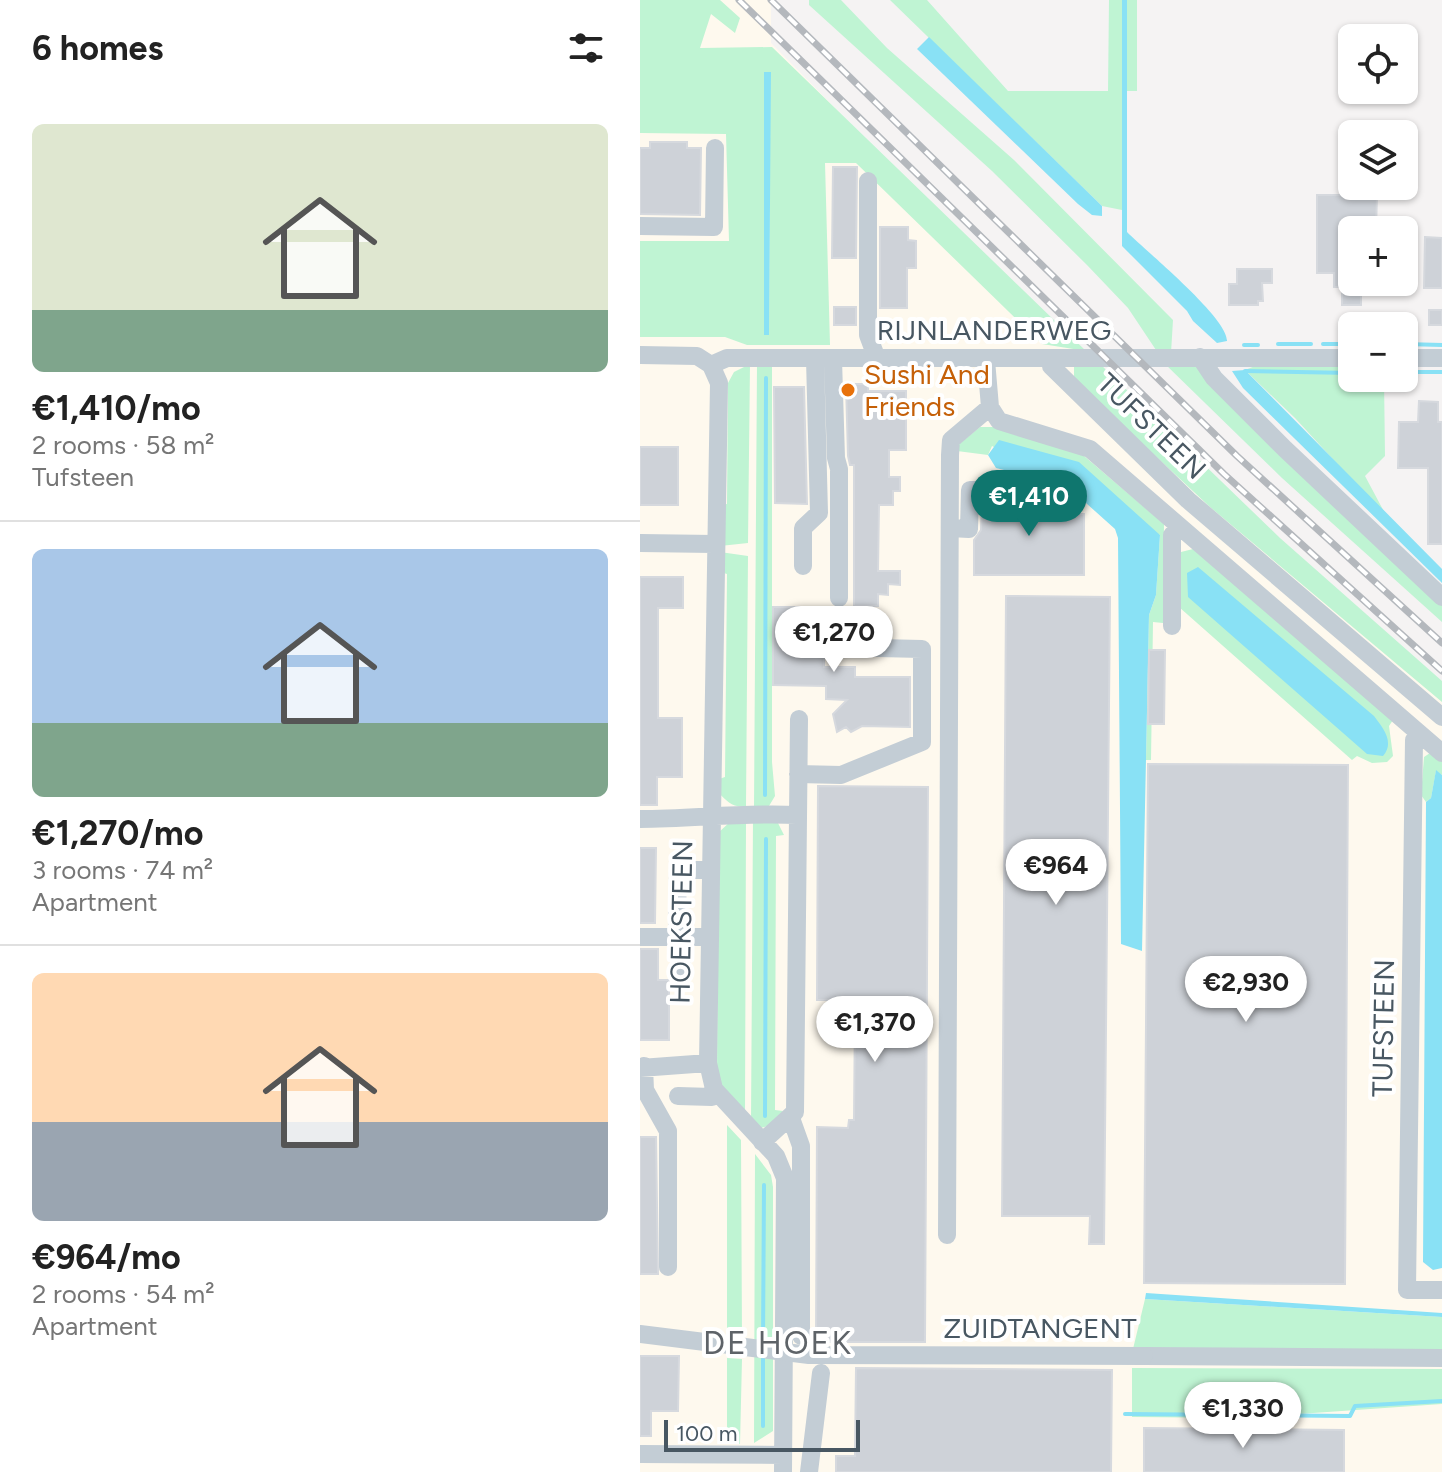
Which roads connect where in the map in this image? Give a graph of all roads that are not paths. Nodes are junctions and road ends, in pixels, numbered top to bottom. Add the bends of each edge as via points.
1 (715, 148) dead end
2 (868, 181) dead end
3 (640, 226) edge
4 (640, 355) edge
5 (1200, 357) junction
6 (1053, 358) junction
7 (1338, 358) edge
8 (1418, 358) edge
9 (1442, 358) edge
10 (824, 359) junction
11 (877, 359) junction
12 (986, 360) junction
13 (711, 365) junction
14 (990, 407) junction
15 (990, 490) dead end
16 (950, 528) junction
17 (1179, 528) junction
18 (640, 543) edge
19 (714, 544) junction
20 (803, 566) dead end
21 (1442, 597) edge
22 (839, 598) dead end
23 (1172, 626) dead end
24 (835, 647) dead end
25 (1442, 717) edge
26 (799, 719) dead end
27 (1419, 734) junction
28 (1442, 753) edge
29 (798, 774) junction
30 (797, 815) junction
31 (640, 819) edge
32 (711, 819) junction
33 (710, 870) junction
34 (680, 930) junction
35 (640, 937) edge
36 (709, 937) junction
37 (682, 977) dead end
38 (708, 1063) junction
39 (642, 1067) edge
40 (678, 1096) dead end
41 (712, 1097) dead end
42 (791, 1118) junction
43 (762, 1142) junction
44 (947, 1235) dead end
45 (668, 1267) dead end
46 (1442, 1290) edge
47 (640, 1334) edge
48 (801, 1336) dead end
49 (1442, 1358) edge
50 (821, 1373) dead end
51 (640, 1454) edge
52 (783, 1463) edge
53 (809, 1472) edge

1 - 3 street via 714,227
2 - 11 street via 868,335
4 - 13 street, RIJNLANDERWEG via 697,356
5 - 6 street, RIJNLANDERWEG
5 - 7 street, RIJNLANDERWEG
5 - 21 street via 1285,449
6 - 12 street, RIJNLANDERWEG
6 - 25 street, TUFSTEEN via 1051,366 1188,500
8 - 9 street
10 - 11 street, RIJNLANDERWEG
10 - 13 street, RIJNLANDERWEG via 727,358
10 - 20 street via 819,513 803,528
10 - 22 street via 839,469
11 - 12 street, RIJNLANDERWEG
12 - 14 street
13 - 19 street, HOEKSTEEN via 719,383
14 - 16 street via 951,440
14 - 17 street, TUFSTEEN via 999,421 1090,449
15 - 16 street via 970,490 969,529
16 - 44 street
17 - 23 street via 1172,535
17 - 27 street, TUFSTEEN
18 - 19 street
19 - 32 street, HOEKSTEEN
24 - 29 street via 922,649 922,742 841,775
26 - 29 street
27 - 28 street, TUFSTEEN
27 - 46 street, TUFSTEEN via 1414,740 1407,1290
29 - 30 street
30 - 32 street
30 - 42 street
31 - 32 street
32 - 33 street, HOEKSTEEN
33 - 34 street via 678,870
33 - 36 street, HOEKSTEEN
34 - 35 street
34 - 36 street
34 - 37 street
36 - 38 street, HOEKSTEEN
38 - 39 street
38 - 43 street, HOEKSTEEN via 714,1089
39 - 45 street via 645,1090 668,1131
40 - 41 street
42 - 43 street
42 - 48 street via 801,1146
43 - 52 street, HOEKSTEEN via 776,1156 785,1178
47 - 49 street, ZUIDTANGENT, bridge via 809,1355
50 - 53 street
51 - 52 street, HOEKSTEEN

